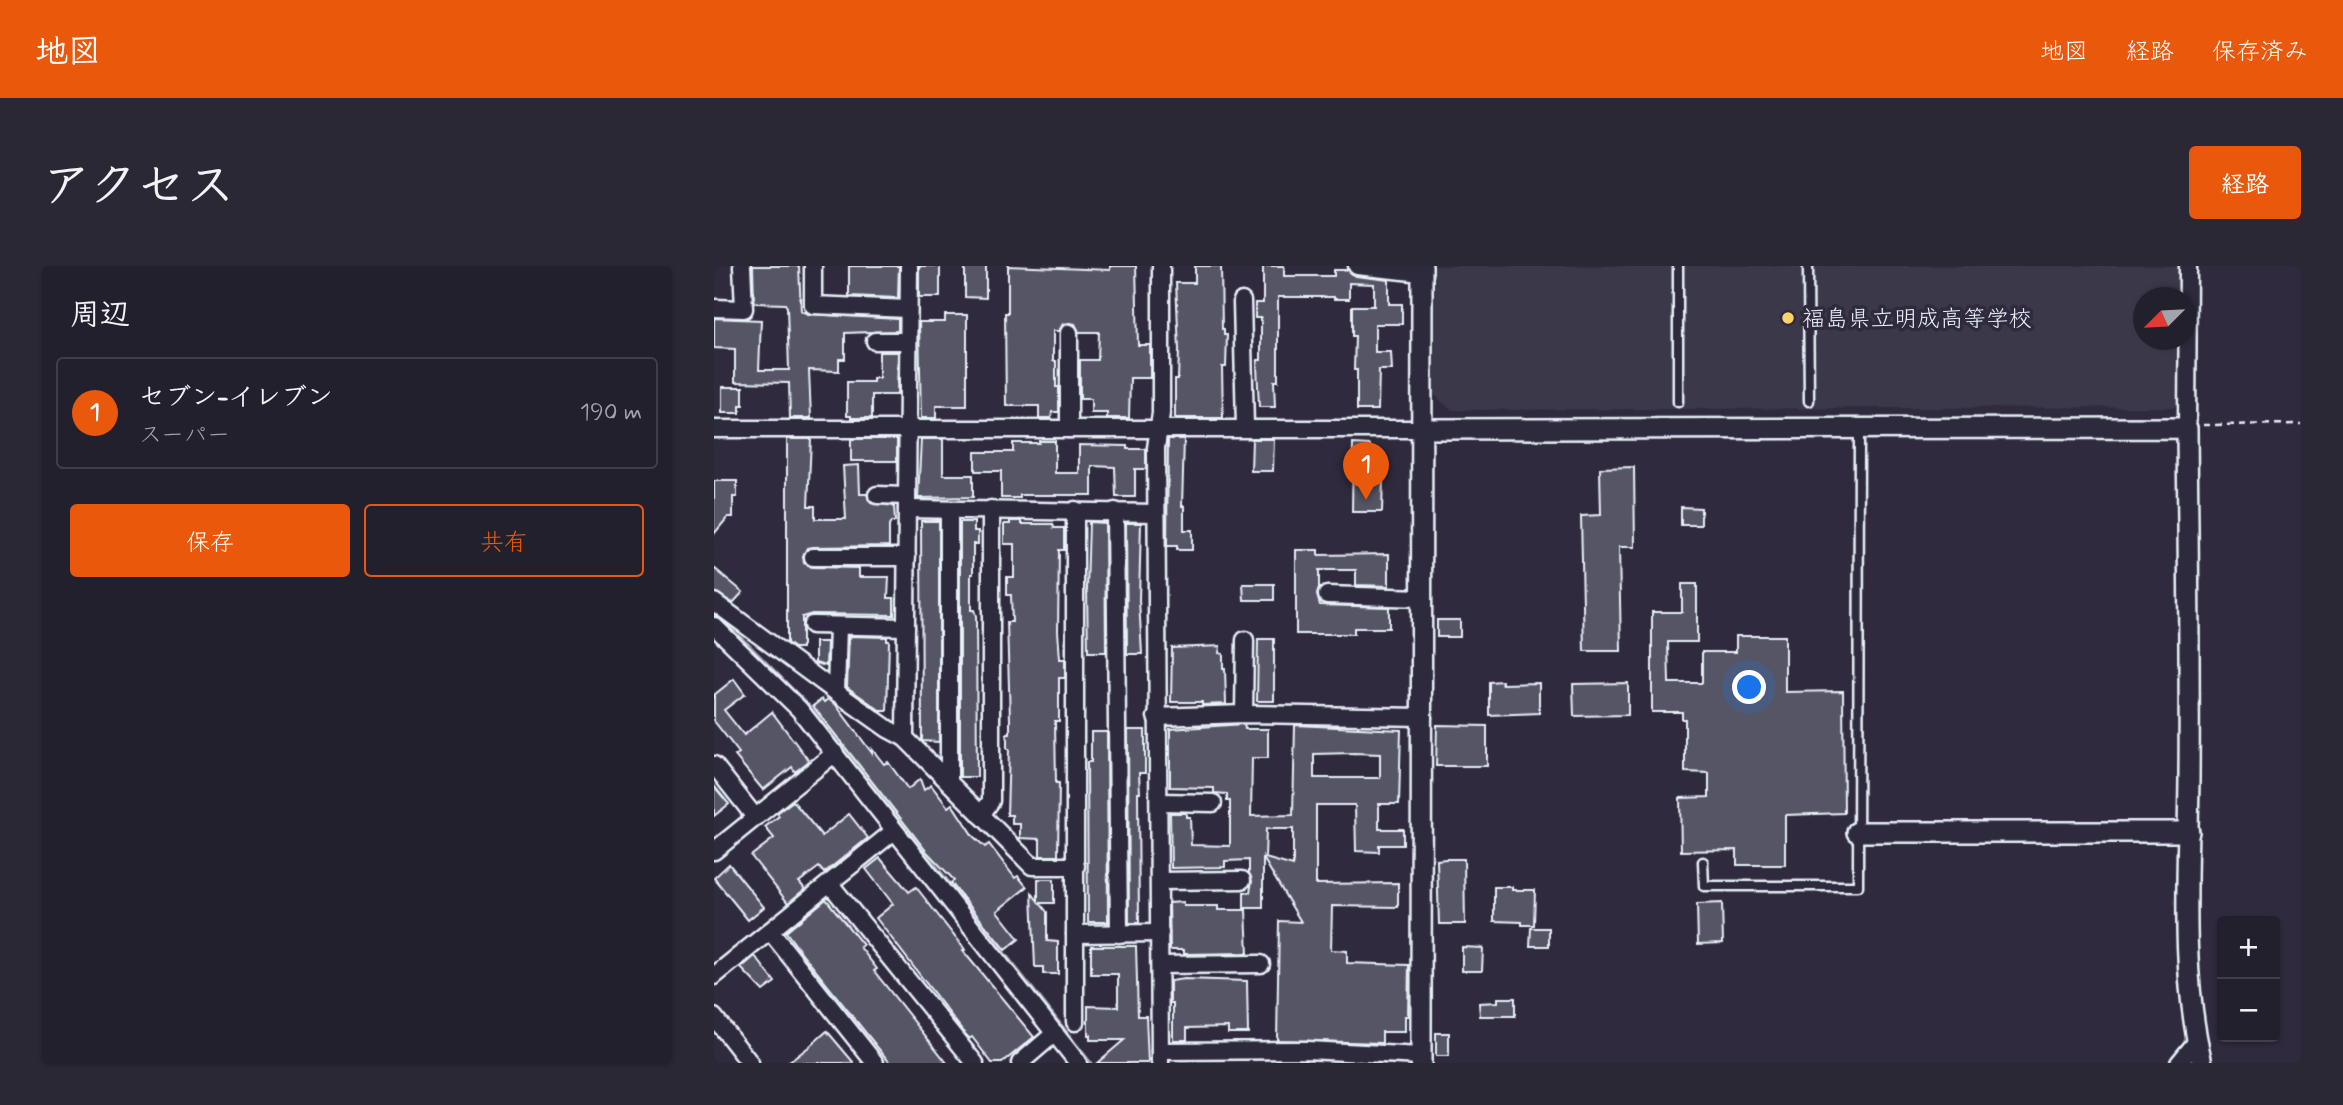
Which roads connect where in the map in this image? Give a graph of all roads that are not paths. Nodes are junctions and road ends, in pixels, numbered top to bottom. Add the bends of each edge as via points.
1 (743, 266) edge
2 (813, 266) edge
3 (909, 266) edge
4 (1161, 266) edge
5 (1357, 266) edge
6 (1678, 266) edge
7 (1808, 266) edge
8 (2188, 266) edge
9 (1422, 270) edge
10 (1242, 301) dead end
11 (714, 309) edge
12 (908, 309) junction
13 (1069, 333) dead end
14 (875, 341) dead end
15 (908, 341) junction
16 (1809, 401) dead end
17 (1678, 402) dead end
18 (1245, 427) junction
19 (1859, 427) junction
20 (2187, 428) junction
21 (714, 429) edge
22 (907, 429) junction
23 (1069, 429) junction
24 (1160, 429) junction
25 (1422, 429) junction
26 (877, 495) dead end
27 (907, 503) junction
28 (991, 509) junction
29 (949, 510) junction
30 (1075, 510) junction
31 (1115, 511) junction
32 (1156, 513) junction
33 (813, 557) dead end
34 (907, 557) junction
35 (1327, 595) dead end
36 (1422, 598) junction
37 (714, 602) edge
38 (812, 625) dead end
39 (714, 626) edge
40 (838, 626) junction
41 (906, 627) junction
42 (1245, 640) dead end
43 (836, 692) junction
44 (1244, 714) junction
45 (1156, 717) junction
46 (1423, 717) junction
47 (905, 738) junction
48 (835, 753) junction
49 (714, 765) edge
50 (949, 782) junction
51 (1160, 802) junction
52 (1213, 803) dead end
53 (981, 815) junction
54 (755, 817) junction
55 (894, 831) junction
56 (1857, 832) junction
57 (2189, 832) junction
58 (714, 851) edge
59 (1703, 862) dead end
60 (1076, 866) junction
61 (1242, 880) dead end
62 (1160, 881) junction
63 (830, 884) junction
64 (770, 931) junction
65 (1160, 933) junction
66 (1075, 934) junction
67 (1119, 934) junction
68 (1160, 964) junction
69 (1261, 964) dead end
70 (714, 976) edge
71 (714, 1017) edge
72 (1075, 1022) dead end
73 (1055, 1034) junction
74 (2197, 1041) junction
75 (1307, 1056) edge
76 (1160, 1057) edge
77 (1226, 1057) edge
78 (1421, 1059) edge
79 (750, 1063) edge
80 (875, 1063) edge
81 (975, 1063) edge
82 (1020, 1063) edge
83 (1079, 1063) edge
84 (2179, 1063) edge
85 (2202, 1063) edge

1 - 11 street via 744,309
2 - 12 street via 813,305
3 - 12 street
4 - 24 street
5 - 9 street
6 - 17 lane
7 - 16 lane
8 - 20 street
9 - 25 street
10 - 18 street
12 - 15 street
13 - 23 street
14 - 15 street
15 - 22 street
18 - 24 street
18 - 25 street
19 - 20 street
19 - 25 street
19 - 56 lane
20 - 57 street
21 - 22 street
22 - 23 street
22 - 27 street
23 - 24 street
24 - 32 street
25 - 36 street
26 - 27 street
27 - 29 street
27 - 34 street
28 - 29 street
28 - 30 street
28 - 53 street via 991,801
29 - 50 street
30 - 31 street
30 - 60 street
31 - 32 street
31 - 67 street
32 - 45 street
33 - 34 street
34 - 41 street
35 - 36 street
36 - 46 street
37 - 43 street
38 - 40 street
39 - 48 street via 799,709
40 - 41 street
40 - 43 street
41 - 47 street
42 - 44 street
43 - 47 street
44 - 45 street
44 - 46 street
45 - 51 street
46 - 78 street
47 - 50 street
48 - 54 street
48 - 55 street
49 - 54 street
50 - 53 street
51 - 52 street
51 - 62 street
53 - 60 street via 1032,866
54 - 58 street
55 - 63 street
55 - 73 street
56 - 57 street
56 - 59 lane via 1858,886 1704,886
57 - 74 street via 2189,971
60 - 66 street
61 - 62 street
62 - 65 street
63 - 64 street
63 - 81 street
64 - 70 street
64 - 80 street
65 - 67 street
65 - 68 street
66 - 67 street
66 - 72 street
68 - 69 street
68 - 76 street
71 - 79 street
73 - 82 street
73 - 83 street
74 - 84 street
74 - 85 street
75 - 77 street
75 - 78 street
76 - 77 street

